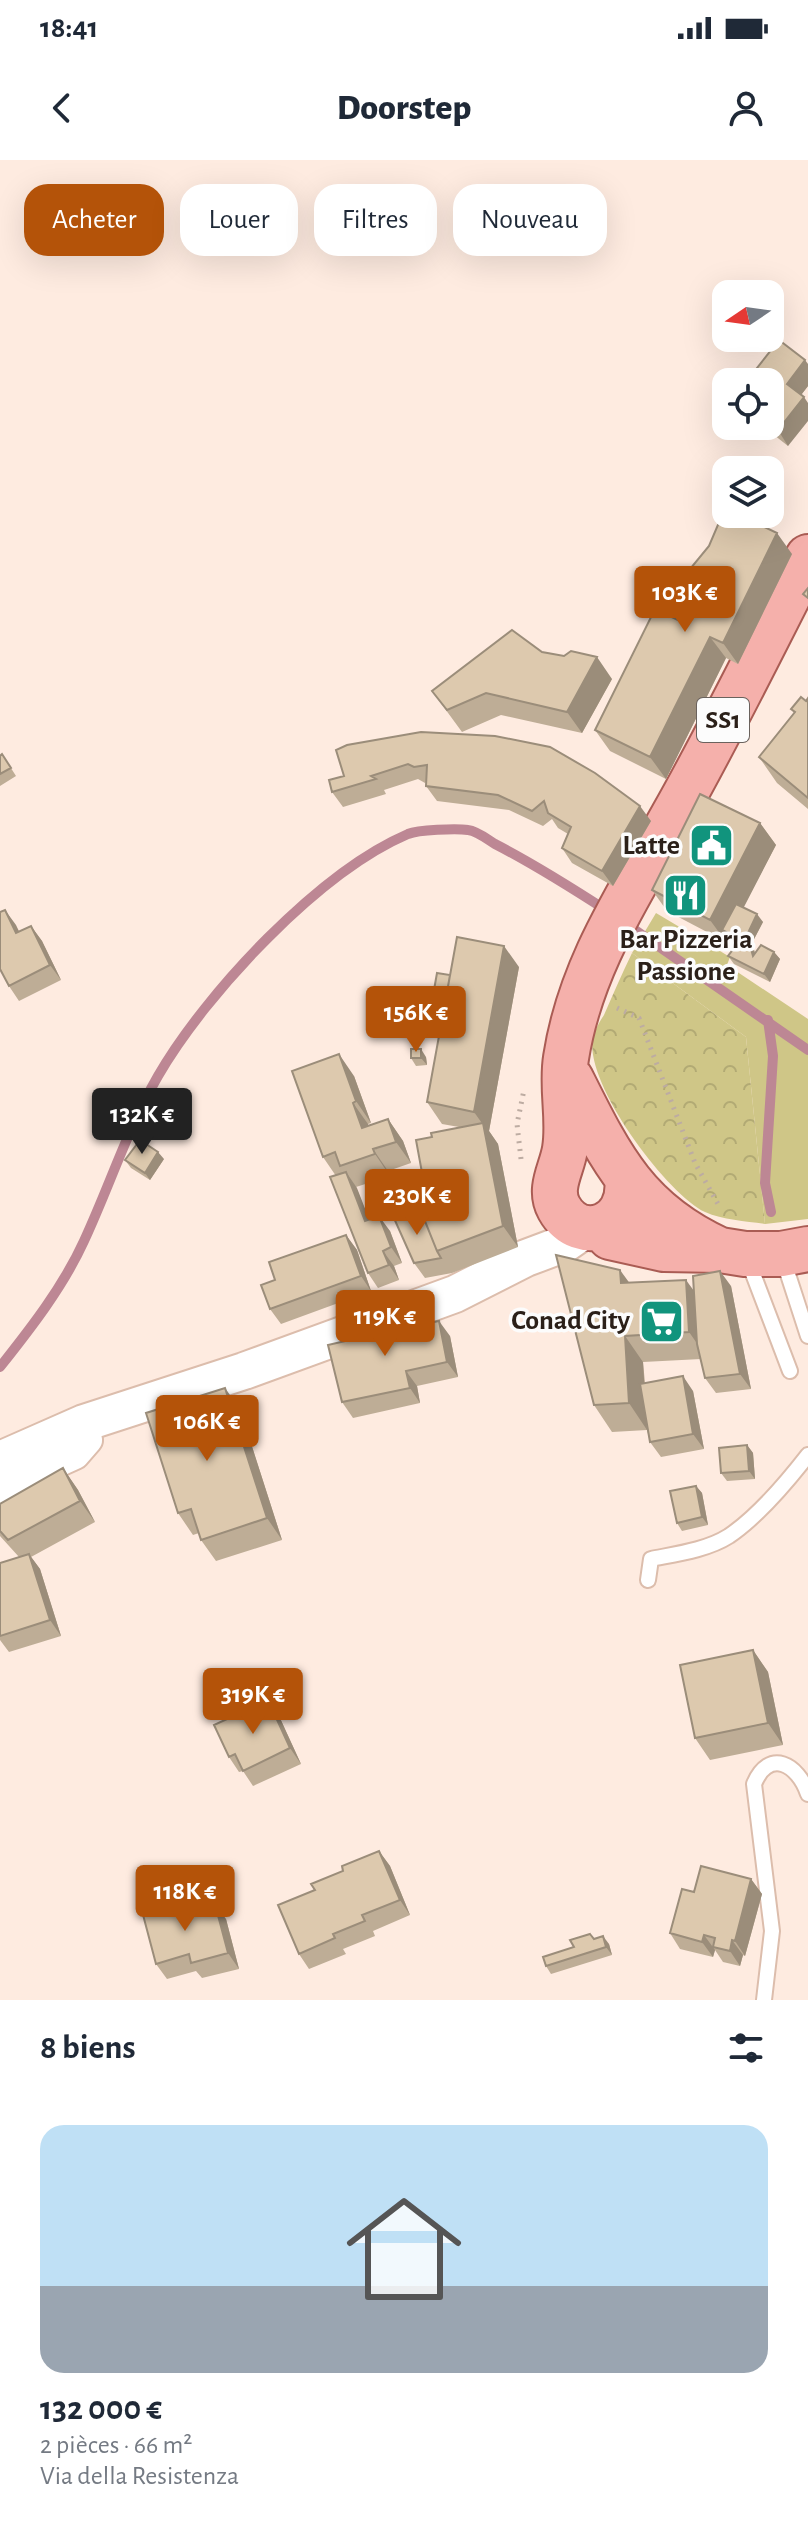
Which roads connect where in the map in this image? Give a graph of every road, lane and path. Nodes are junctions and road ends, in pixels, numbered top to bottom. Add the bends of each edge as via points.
1 (808, 557) edge
2 (614, 1007) dead end
3 (565, 1066) junction
4 (620, 1169) junction
5 (576, 1211) junction
6 (764, 1252) edge
7 (808, 1336) edge
8 (790, 1371) dead end
9 (84, 1423) junction
10 (808, 1455) edge
11 (0, 1460) edge
12 (0, 1489) edge
13 (648, 1580) dead end
14 (808, 1794) edge
15 (764, 2000) edge

1 - 3 main road, SS1 via 593,964 572,1022
2 - 6 path via 639,1018 695,1163
3 - 4 main road
3 - 5 main road, SS1 via 565,1149
4 - 5 main road via 627,1203 621,1213
4 - 5 main road via 602,1155 578,1156 560,1172
4 - 6 main road via 667,1221
5 - 6 main road via 610,1237 638,1244
5 - 9 street via 555,1228 544,1250 455,1294
6 - 7 lane
6 - 8 lane via 757,1291
9 - 11 street
9 - 12 street via 88,1440 75,1455
10 - 13 lane via 784,1486 728,1537 651,1559
14 - 15 lane via 800,1774 786,1765 763,1770 754,1784 772,1931

